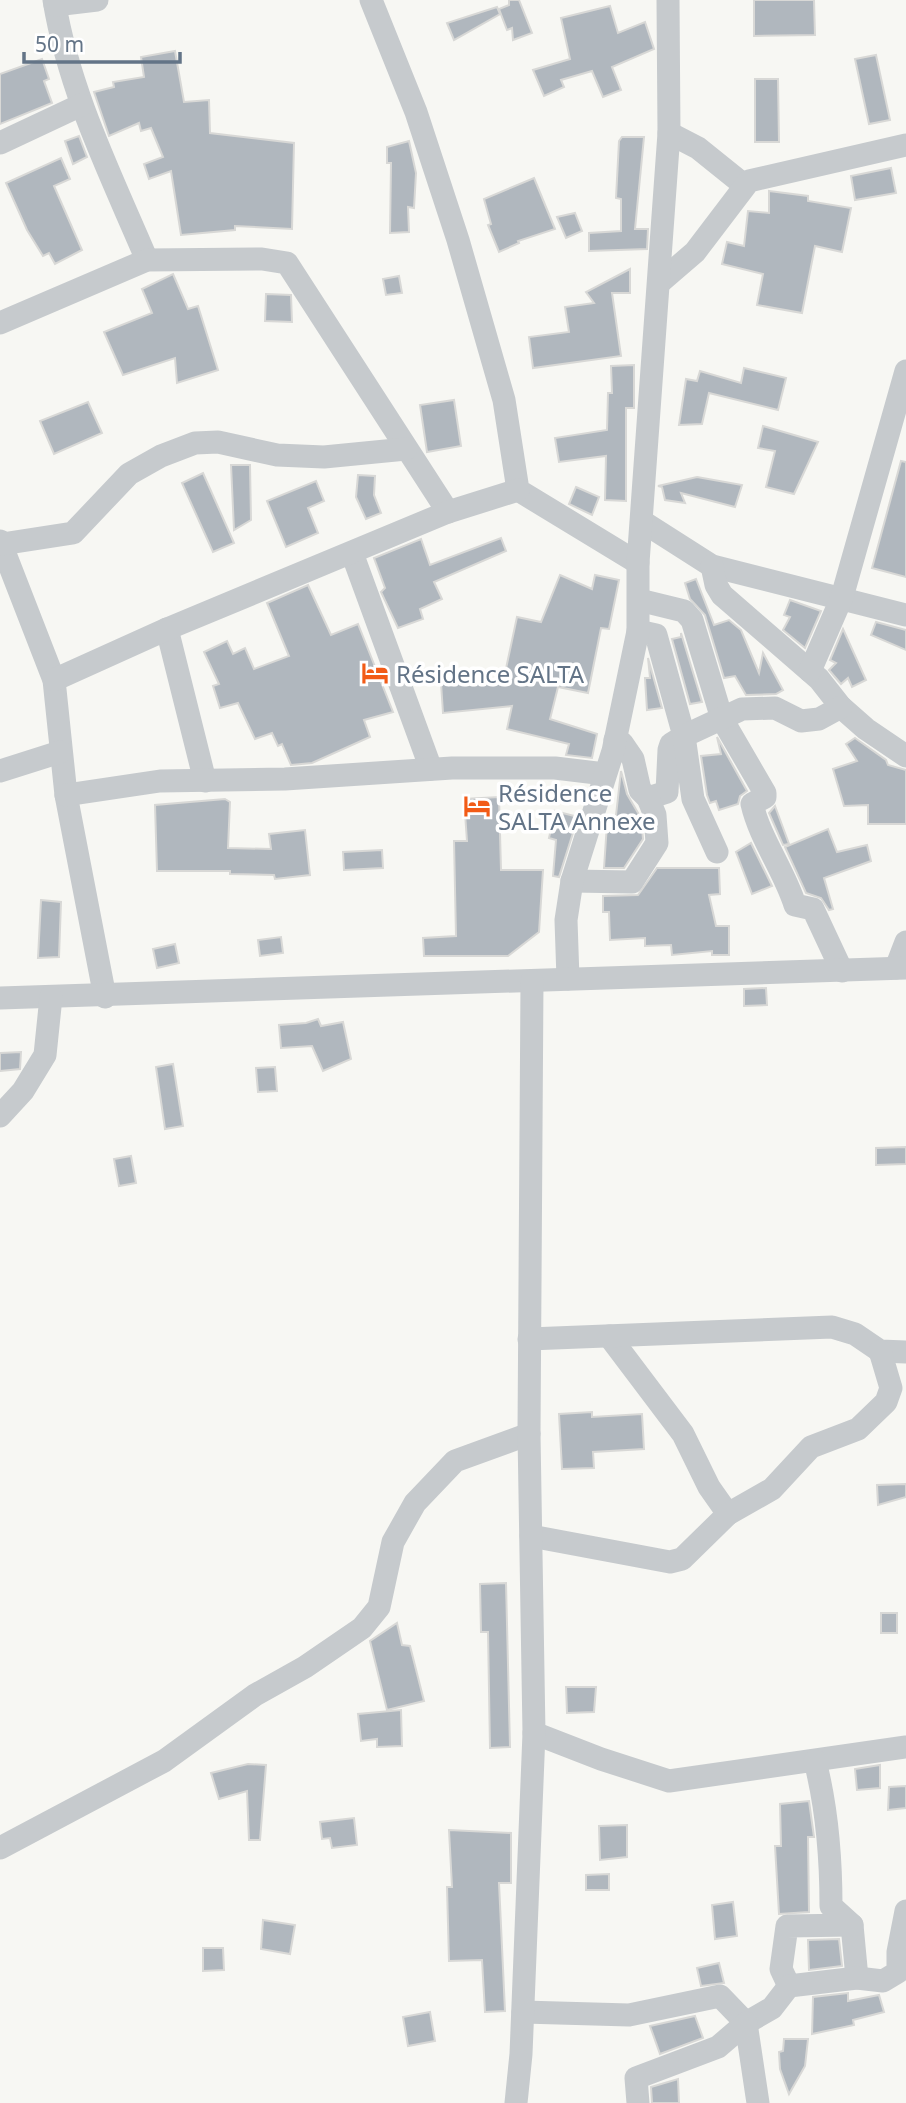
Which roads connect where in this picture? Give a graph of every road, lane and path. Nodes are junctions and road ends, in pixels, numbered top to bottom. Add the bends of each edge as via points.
1 (97, 0) edge
2 (371, 0) edge
3 (668, 0) edge
4 (54, 3) edge
5 (81, 105) junction
6 (669, 133) junction
7 (0, 143) edge
8 (906, 145) edge
9 (744, 185) junction
10 (147, 260) junction
11 (659, 283) junction
12 (0, 323) edge
13 (906, 371) edge
14 (406, 449) junction
15 (518, 490) junction
16 (448, 512) junction
17 (643, 522) junction
18 (1, 543) edge
19 (352, 553) junction
20 (638, 563) junction
21 (712, 566) junction
22 (842, 597) junction
23 (639, 600) junction
24 (906, 615) edge
25 (167, 629) junction
26 (638, 631) junction
27 (810, 671) junction
28 (54, 680) junction
29 (841, 707) junction
30 (722, 719) junction
31 (684, 736) junction
32 (615, 740) junction
33 (60, 752) junction
34 (906, 756) edge
35 (431, 769) junction
36 (0, 771) edge
37 (605, 774) junction
38 (205, 781) junction
39 (66, 795) junction
40 (648, 798) junction
41 (717, 852) dead end
42 (572, 881) junction
43 (906, 942) edge
44 (901, 968) edge
45 (842, 971) junction
46 (568, 979) junction
47 (532, 981) junction
48 (105, 997) junction
49 (0, 998) edge
50 (51, 998) junction
51 (0, 1116) edge
52 (610, 1336) junction
53 (529, 1339) junction
54 (880, 1351) junction
55 (906, 1352) edge
56 (528, 1434) junction
57 (728, 1514) junction
58 (531, 1536) junction
59 (534, 1733) junction
60 (906, 1747) edge
61 (815, 1761) junction
62 (0, 1849) edge
63 (906, 1911) edge
64 (852, 1925) junction
65 (857, 1978) junction
66 (789, 1986) junction
67 (523, 2012) junction
68 (746, 2023) junction
69 (516, 2103) edge
70 (638, 2103) edge
71 (758, 2103) edge

1 - 4 street
2 - 15 street via 416,112 458,240 504,400
3 - 6 street
4 - 5 street
5 - 7 street
5 - 10 street
6 - 9 street via 698,148
6 - 11 street
8 - 9 street via 773,174
9 - 11 street via 695,252
10 - 12 street
10 - 14 street via 287,263
11 - 17 street
13 - 22 street
14 - 16 street
14 - 18 street via 324,457 195,443 129,474 73,533
15 - 16 street
15 - 20 street
16 - 19 street
17 - 20 street
17 - 21 street
18 - 28 street
19 - 25 street
19 - 35 street
20 - 23 street
21 - 22 street
21 - 27 street via 722,595
22 - 24 street
22 - 27 street
23 - 26 street
23 - 30 street via 689,614
25 - 28 street
25 - 38 street
26 - 31 street via 656,635
26 - 32 street
27 - 29 street
28 - 33 street
29 - 30 street via 819,719 801,722 775,708 741,709
29 - 34 street
30 - 31 street
30 - 45 street via 765,793 752,806 795,905 813,909
31 - 40 street via 668,750 667,792
31 - 41 street via 693,799
32 - 37 street
32 - 40 street via 632,759 640,790
33 - 36 street
33 - 39 street
35 - 37 street via 555,768
35 - 38 street
37 - 42 street
38 - 39 street via 160,780
39 - 48 street
40 - 42 street via 658,839 634,881
42 - 46 street via 566,920
43 - 44 street
44 - 45 street
45 - 46 street
46 - 47 street
47 - 48 street
47 - 53 street
48 - 50 street
49 - 50 street
50 - 51 street via 45,1055 23,1091
52 - 53 street
52 - 54 street via 832,1326
52 - 57 street via 683,1434
53 - 56 street
54 - 55 street
54 - 57 street via 891,1388 886,1402 845,1436 811,1447 772,1489
56 - 58 street
56 - 62 street via 455,1461 415,1503 393,1542 379,1607 362,1628 255,1695 164,1761
57 - 58 street via 682,1559 670,1562
58 - 59 street
59 - 61 street via 669,1781
59 - 67 street
60 - 61 street
61 - 64 street via 831,1865 831,1906
63 - 65 street via 898,1972 883,1980
64 - 65 street
64 - 66 street via 788,1926 781,1969
65 - 66 street
66 - 68 street via 772,2008
67 - 68 street via 629,2015 720,1996
67 - 69 street
68 - 70 street via 718,2047 636,2078
68 - 71 street

